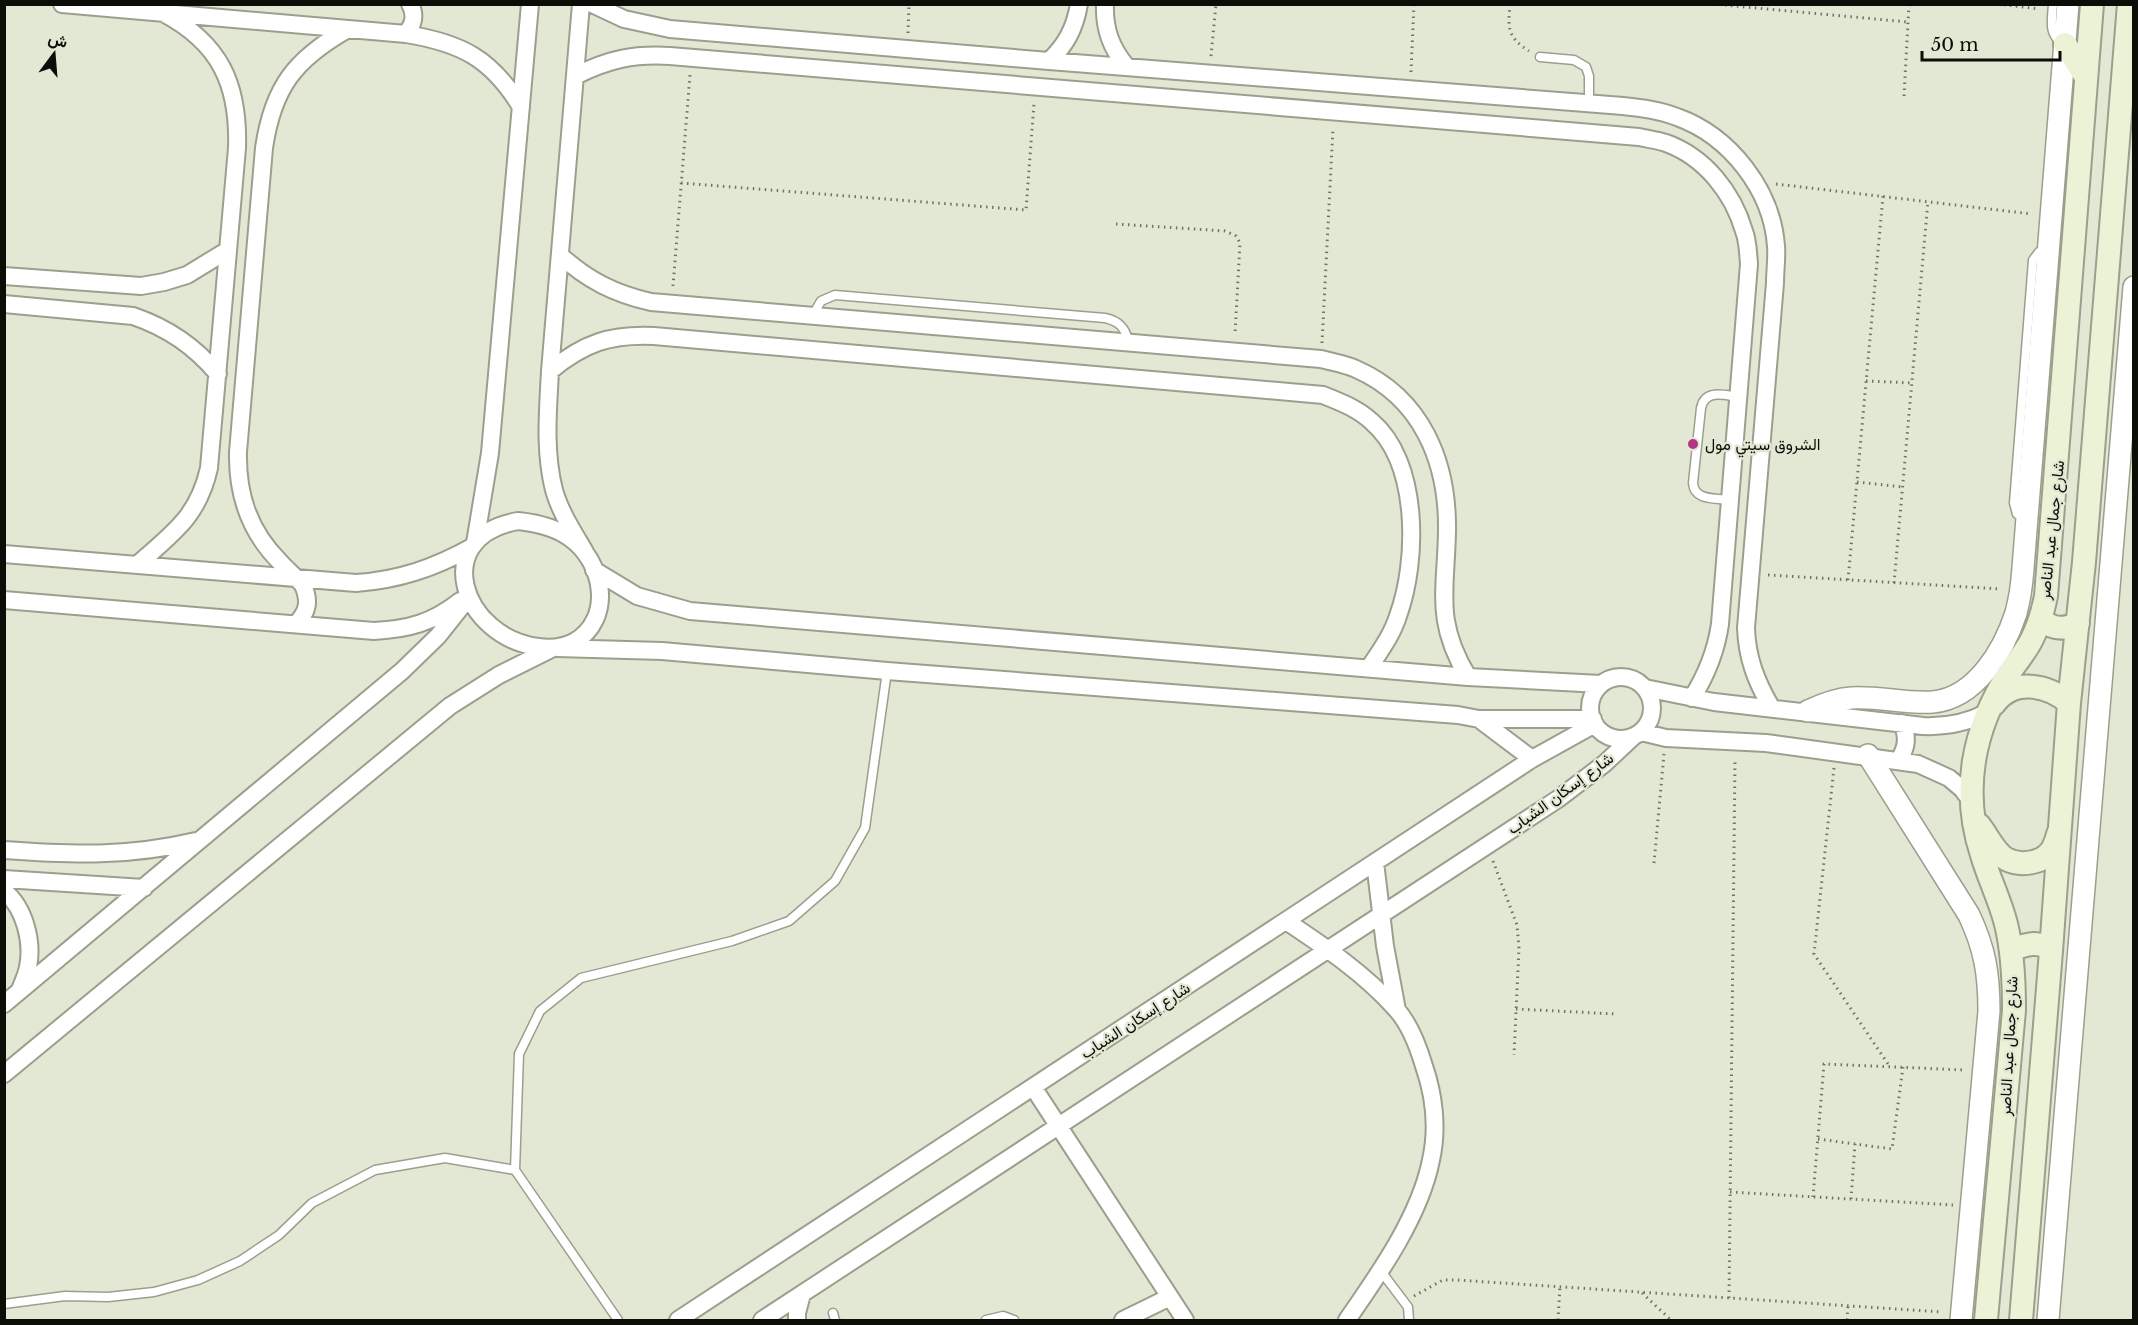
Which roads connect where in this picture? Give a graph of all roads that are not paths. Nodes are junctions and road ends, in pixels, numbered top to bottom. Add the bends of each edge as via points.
1 (62, 4) edge
2 (410, 4) edge
3 (530, 4) edge
4 (582, 4) edge
5 (592, 4) edge
6 (1079, 4) edge
7 (1105, 4) edge
8 (2092, 4) edge
9 (2129, 4) edge
10 (2058, 6) edge
11 (163, 13) junction
12 (348, 29) junction
13 (406, 34) junction
14 (2065, 44) junction
15 (1540, 57) road end
16 (1049, 61) junction
17 (1127, 67) junction
18 (575, 76) junction
19 (2086, 77) junction
20 (1589, 103) junction
21 (521, 107) junction
22 (238, 130) junction
23 (267, 133) junction
24 (2124, 184) edge
25 (228, 250) junction
26 (560, 255) junction
27 (4, 276) edge
28 (117, 285) junction
29 (2133, 287) edge
30 (4, 304) edge
31 (114, 314) junction
32 (550, 371) junction
33 (218, 374) junction
34 (1738, 397) junction
35 (211, 450) junction
36 (238, 452) junction
37 (1730, 500) junction
38 (474, 545) junction
39 (585, 552) junction
40 (4, 554) edge
41 (137, 565) junction
42 (594, 570) junction
43 (297, 579) junction
44 (469, 595) junction
45 (4, 600) edge
46 (2040, 619) junction
47 (2079, 623) junction
48 (296, 624) junction
49 (554, 649) junction
50 (1369, 668) junction
51 (887, 671) junction
52 (1468, 677) junction
53 (1601, 684) junction
54 (1645, 688) junction
55 (1692, 698) junction
56 (2069, 703) junction
57 (1771, 707) junction
58 (1808, 711) junction
59 (1988, 712) junction
60 (1479, 719) junction
61 (1594, 722) junction
62 (1902, 723) junction
63 (1637, 734) junction
64 (1868, 755) junction
65 (1532, 759) junction
66 (1899, 760) junction
67 (1972, 817) junction
68 (2059, 833) junction
69 (200, 840) junction
70 (4, 850) edge
71 (45, 853) junction
72 (1375, 862) junction
73 (4, 879) edge
74 (42, 881) junction
75 (144, 888) junction
76 (4, 891) edge
77 (1381, 915) junction
78 (1286, 921) junction
79 (1327, 950) junction
80 (2011, 950) junction
81 (2051, 951) junction
82 (19, 992) junction
83 (4, 1004) edge
84 (1398, 1011) junction
85 (4, 1074) edge
86 (1033, 1087) junction
87 (1059, 1126) junction
88 (515, 1170) junction
89 (1380, 1270) junction
90 (802, 1294) junction
91 (1170, 1297) junction
92 (4, 1305) edge
93 (1961, 1317) edge
94 (618, 1320) edge
95 (678, 1320) edge
96 (762, 1320) edge
97 (797, 1320) edge
98 (986, 1320) edge
99 (1014, 1320) edge
100 (1123, 1320) edge
101 (1185, 1320) edge
102 (1347, 1320) edge
103 (1409, 1320) edge
104 (1986, 1320) edge
105 (2021, 1320) edge
106 (2048, 1320) edge

1 - 11 street
2 - 13 street via 414,16
3 - 21 street
4 - 18 street
5 - 16 street via 624,19 670,29
6 - 16 street via 1069,38
7 - 17 street via 1109,41
8 - 19 main road, شارع جمال عبد الناصر
9 - 24 main road, شارع جمال عبد الناصر
10 - 14 street
11 - 12 street
11 - 22 street via 186,25 206,43 221,65 231,89
12 - 13 street
12 - 23 street via 299,64 281,89
13 - 21 street via 438,39 487,64 507,84
14 - 19 main road
14 - 58 street via 2021,590 2016,613 1979,677 1948,699 1932,702 1850,698
15 - 20 lane via 1578,61 1586,67
16 - 17 street
17 - 20 street
18 - 26 street
18 - 34 street via 621,57 646,55 1639,137 1667,144 1694,158 1717,179 1734,204 1745,233 1749,264
19 - 46 main road, شارع جمال عبد الناصر via 2049,571
20 - 57 street via 1652,109 1701,128 1739,161 1754,181 1768,213 1776,246 1774,294 1746,628 1752,669
21 - 38 street via 490,453
22 - 23 street via 253,125
22 - 25 street
23 - 36 street
24 - 47 main road, شارع جمال عبد الناصر
25 - 28 street via 187,275 141,286
25 - 33 street
26 - 32 street
26 - 52 street via 611,291 651,302 1321,359 1355,368 1383,383 1406,404 1425,430 1438,459 1447,528 1446,628
27 - 28 street
28 - 31 street via 121,303
29 - 106 street
30 - 31 street
31 - 33 street via 133,316 172,333
32 - 39 street via 547,426 554,492
32 - 50 street via 588,345 633,335 1323,395 1349,405 1372,421 1390,442 1402,468 1407,496 1411,560 1406,589 1398,617
33 - 35 street
34 - 37 street
34 - 37 lane via 1716,394 1704,400 1693,483 1700,496
35 - 36 street via 222,456
35 - 41 street via 198,504
36 - 43 street via 242,500 251,522 263,543
37 - 55 street via 1717,643 1704,680
38 - 39 street via 487,531 518,520 553,528
38 - 43 street via 428,569 380,581
38 - 44 street via 464,568
39 - 42 street
40 - 41 street
41 - 43 street
42 - 49 street via 601,602 596,618 587,632
42 - 50 street via 637,596 690,611
43 - 48 street via 308,602
44 - 48 street via 414,627 374,631
44 - 49 street via 477,612 500,635 515,642
44 - 69 street via 455,617 421,654
45 - 48 street
46 - 47 main road via 2057,629
46 - 59 main road, شارع جمال عبد الناصر
47 - 56 main road, شارع جمال عبد الناصر
49 - 51 street via 662,651
49 - 85 street via 499,675 450,706
50 - 52 street
51 - 60 street
51 - 88 lane via 865,828 835,881 789,921 732,941 581,978 540,1011 519,1054
52 - 53 street
53 - 54 street via 1619,677
53 - 61 street via 1591,700
54 - 55 street
54 - 63 street via 1652,715
55 - 57 street
56 - 59 main road via 2047,688 2021,687 1997,700
56 - 68 main road, شارع جمال عبد الناصر
57 - 58 street
58 - 62 street
59 - 62 street via 1941,727
59 - 67 main road, شارع جمال عبد الناصر via 1974,762
60 - 61 street
60 - 65 street
61 - 63 street via 1614,738
61 - 65 street, شارع إسكان الشباب
62 - 66 street via 1907,742
63 - 64 street
63 - 77 street, شارع إسكان الشباب via 1580,783
64 - 66 street
64 - 93 street via 1969,915 1986,961 1989,986
65 - 72 street, شارع إسكان الشباب
66 - 67 street via 1949,778 1971,801
67 - 68 main road via 1996,850 2017,863 2043,858 2052,850
67 - 80 main road, شارع جمال عبد الناصر
68 - 81 main road, شارع جمال عبد الناصر
69 - 71 street via 110,855
69 - 75 street
70 - 71 street
71 - 74 street via 50,871
72 - 77 street
72 - 78 street, شارع إسكان الشباب
73 - 74 street
74 - 75 street
75 - 82 street
76 - 82 street via 23,916 30,941 28,967
77 - 79 street, شارع إسكان الشباب
77 - 84 street
78 - 79 street
78 - 86 street, شارع إسكان الشباب
79 - 84 street via 1369,982
79 - 87 street, شارع إسكان الشباب
80 - 81 main road via 2037,944
80 - 104 main road, شارع جمال عبد الناصر via 2014,1010
81 - 105 main road, شارع جمال عبد الناصر
82 - 83 street
84 - 89 street via 1417,1044 1430,1082 1435,1120 1432,1159 1421,1194
86 - 87 street
86 - 95 street, شارع إسكان الشباب
87 - 90 street, شارع إسكان الشباب
87 - 91 street
88 - 92 lane via 445,1158 375,1170 312,1203 279,1235 240,1261 198,1280 154,1292 65,1296
88 - 94 lane
89 - 102 street
89 - 103 lane via 1405,1302
90 - 96 street, شارع إسكان الشباب
90 - 97 street
91 - 100 street
91 - 101 street
98 - 99 lane via 1004,1316

